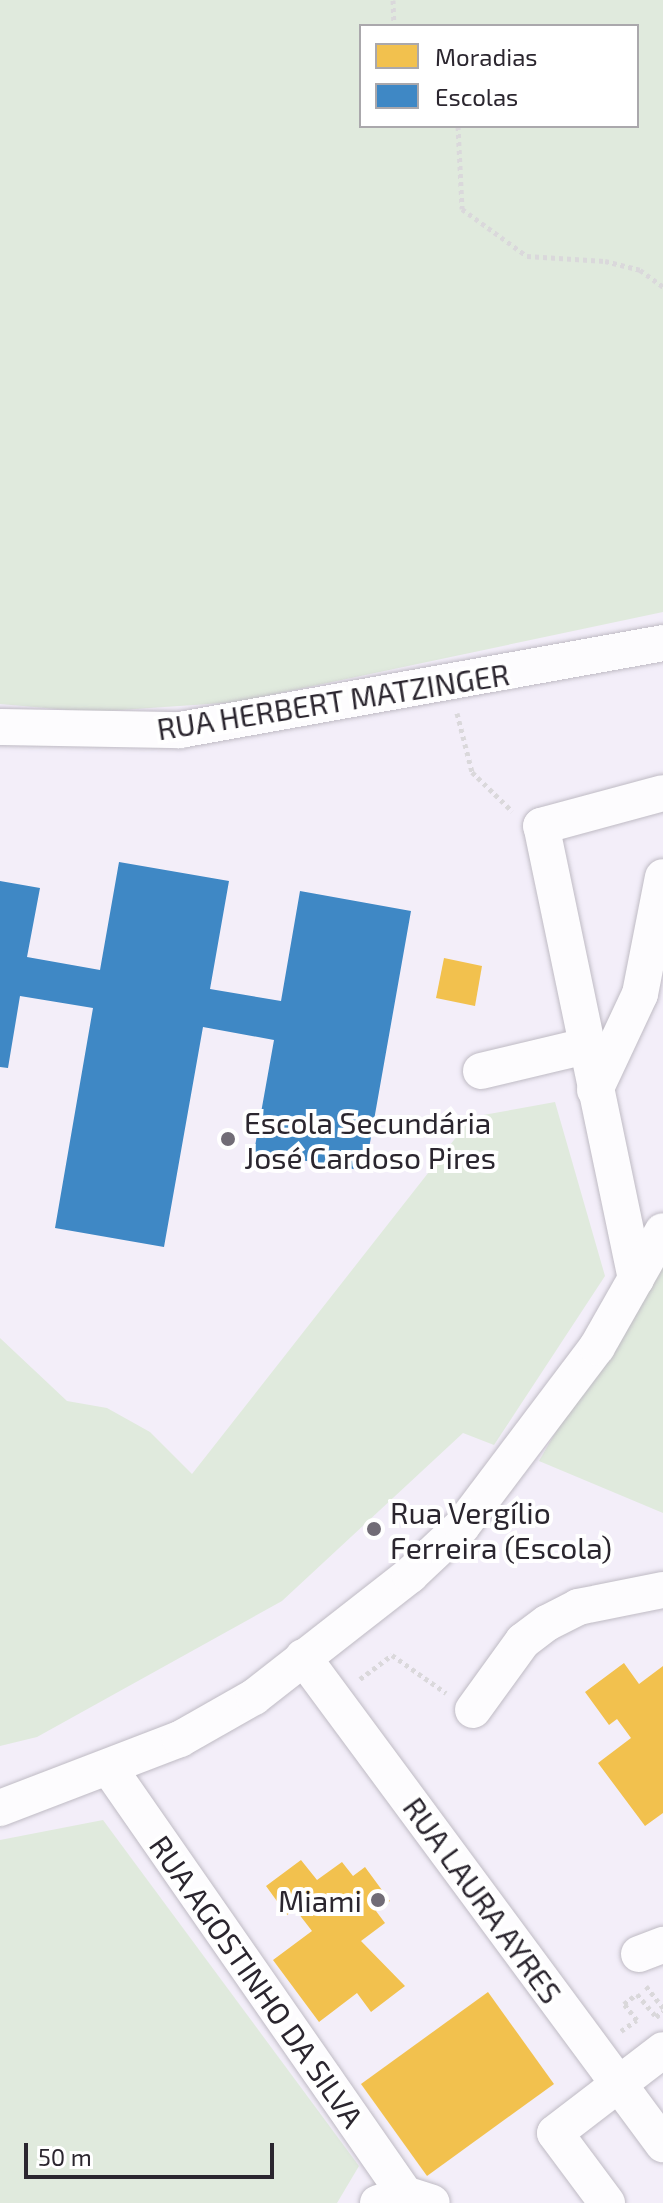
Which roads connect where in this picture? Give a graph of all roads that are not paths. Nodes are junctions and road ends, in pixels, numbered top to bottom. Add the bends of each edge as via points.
1 (663, 643) edge
2 (0, 727) edge
3 (663, 793) edge
4 (663, 877) edge
5 (586, 1046) junction
6 (481, 1071) dead end
7 (595, 1090) junction
8 (663, 1231) edge
9 (636, 1279) junction
10 (663, 1590) edge
11 (303, 1657) junction
12 (473, 1710) road end
13 (109, 1768) junction
14 (0, 1808) edge
15 (663, 2050) edge
16 (619, 2083) junction
17 (663, 2144) edge
18 (405, 2200) edge
19 (607, 2203) edge

1 - 2 street, RUA HERBERT MATZINGER via 180,730
3 - 5 street via 541,826
4 - 7 street via 640,994
5 - 6 street
5 - 7 street
7 - 9 street
8 - 9 street
9 - 11 street via 597,1347 462,1526
10 - 12 street via 578,1607 547,1623 523,1641
11 - 13 street via 254,1697
11 - 16 street, RUA LAURA AYRES
13 - 14 street
13 - 18 street, RUA AGOSTINHO DA SILVA
15 - 16 street
16 - 17 street, RUA LAURA AYRES
16 - 19 street via 555,2133

